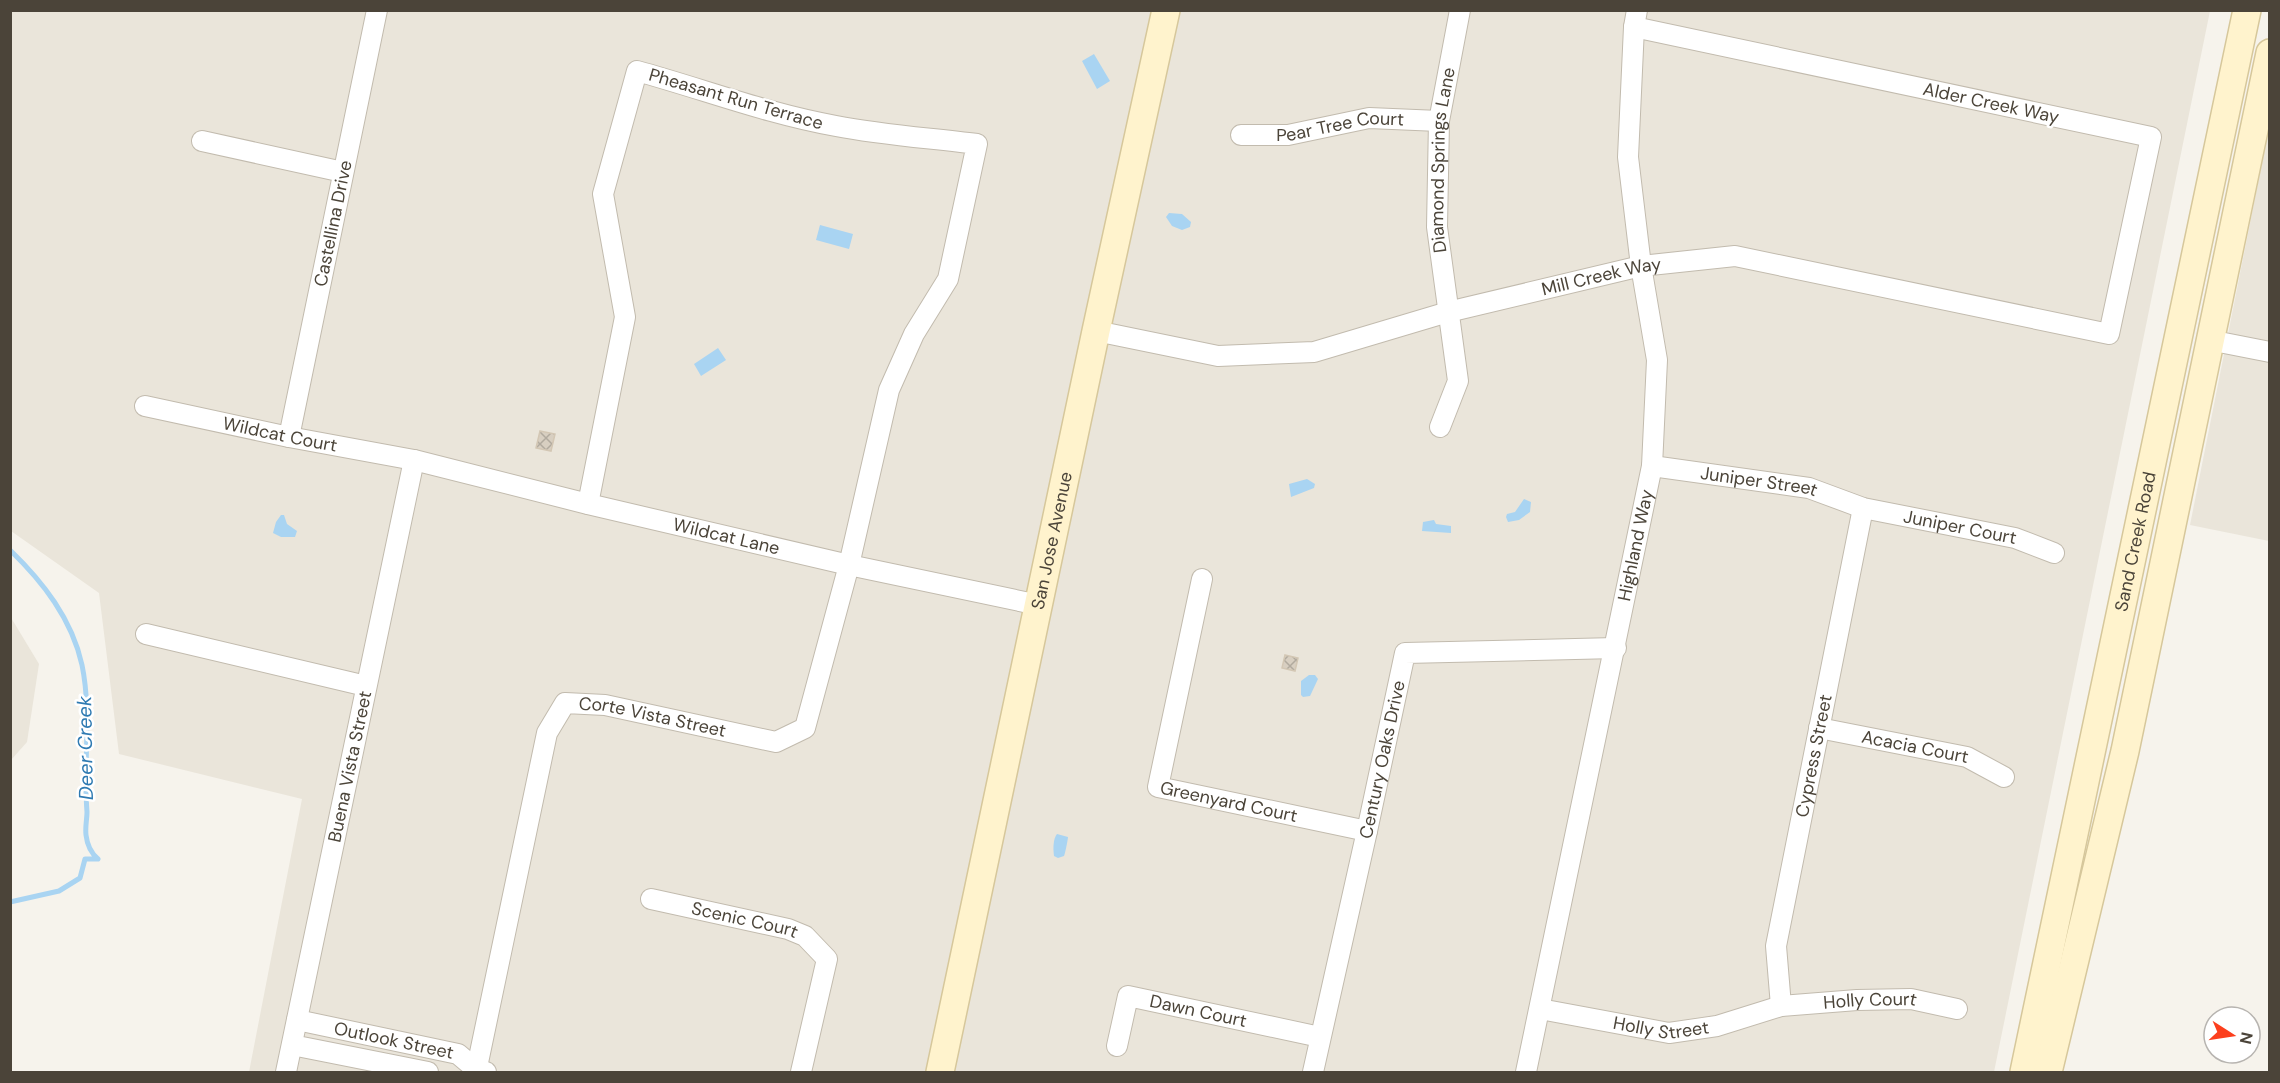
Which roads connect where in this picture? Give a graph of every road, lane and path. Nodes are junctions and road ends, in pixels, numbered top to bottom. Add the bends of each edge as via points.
1 (377, 10) edge
2 (1166, 10) edge
3 (1460, 10) edge
4 (2247, 10) edge
5 (1636, 19) edge
6 (2270, 52) edge
7 (1439, 121) junction
8 (1241, 135) dead end
9 (202, 141) dead end
10 (2217, 155) junction
11 (343, 172) junction
12 (1641, 266) junction
13 (1448, 312) junction
14 (1096, 331) junction
15 (2109, 334) joint
16 (2209, 340) junction
17 (2270, 352) edge
18 (145, 406) dead end
19 (1440, 427) dead end
20 (289, 437) junction
21 (414, 460) junction
22 (1652, 466) junction
23 (588, 504) junction
24 (1863, 508) junction
25 (2054, 553) dead end
26 (849, 565) junction
27 (1202, 579) dead end
28 (1039, 605) junction
29 (146, 634) dead end
30 (1616, 648) junction
31 (366, 686) junction
32 (1819, 728) junction
33 (2004, 777) dead end
34 (1367, 831) junction
35 (651, 899) dead end
36 (1781, 1006) junction
37 (1540, 1009) junction
38 (1957, 1009) dead end
39 (297, 1020) junction
40 (1320, 1037) junction
41 (292, 1045) junction
42 (1117, 1047) dead end
43 (286, 1072) edge
44 (428, 1072) edge
45 (478, 1072) edge
46 (801, 1072) edge
47 (940, 1072) edge
48 (1313, 1072) edge
49 (1526, 1072) edge
50 (2024, 1072) edge
51 (2048, 1072) edge

1 - 11 street, Castellina Drive
2 - 14 main road, San Jose Avenue
3 - 7 street, Diamond Springs Lane
4 - 10 main road, Sand Creek Road
5 - 12 street, Highland Way via 1628,157
5 - 15 street, Alder Creek Way via 2151,137
6 - 16 main road, Sand Creek Road
7 - 8 street, Pear Tree Court via 1369,118 1288,135
7 - 13 street, Diamond Springs Lane via 1437,227
9 - 11 street
10 - 16 main road via 2217,219 2196,317 2198,330
10 - 50 main road, Sand Creek Road
11 - 20 street, Castellina Drive
12 - 13 street, Mill Creek Way
12 - 15 street, Mill Creek Way via 1735,256
12 - 22 street, Highland Way via 1657,360
13 - 14 street, Mill Creek Way via 1314,352 1218,356
13 - 19 street, Diamond Springs Lane via 1458,381
14 - 28 main road, San Jose Avenue
16 - 17 street
16 - 51 main road, Sand Creek Road via 2125,751
18 - 20 street, Wildcat Court
20 - 21 street, Wildcat Court
21 - 23 street, Wildcat Lane
21 - 31 street, Buena Vista Street
22 - 24 street, Juniper Street via 1809,488
22 - 30 street, Highland Way
23 - 26 street, Wildcat Lane
23 - 26 street, Pheasant Run Terrace via 625,317 603,194 637,71 752,106 836,126 977,144 948,279 914,334 889,390
24 - 25 street, Juniper Court via 2015,538
24 - 32 street, Cypress Street
26 - 28 street, Wildcat Lane
26 - 45 street, Corte Vista Street via 805,728 776,742 605,705 565,703 547,733
27 - 34 street, Greenyard Court via 1158,787
28 - 47 main road, San Jose Avenue
29 - 31 street
30 - 34 street, Century Oaks Drive via 1405,653
30 - 37 street, Highland Way
31 - 39 street, Buena Vista Street
32 - 33 street, Acacia Court via 1966,758
32 - 36 street, Cypress Street via 1776,946
34 - 40 street, Century Oaks Drive
35 - 46 street, Scenic Court via 788,928 805,936 828,959
36 - 37 street, Holly Street via 1717,1026 1669,1033
36 - 38 street, Holly Court via 1911,999
37 - 49 street, Highland Way
39 - 41 street, Buena Vista Street
39 - 45 street, Outlook Street via 458,1054
40 - 42 street, Dawn Court via 1128,996
40 - 48 street, Century Oaks Drive
41 - 43 street, Buena Vista Street
41 - 44 street, Outlook Street

